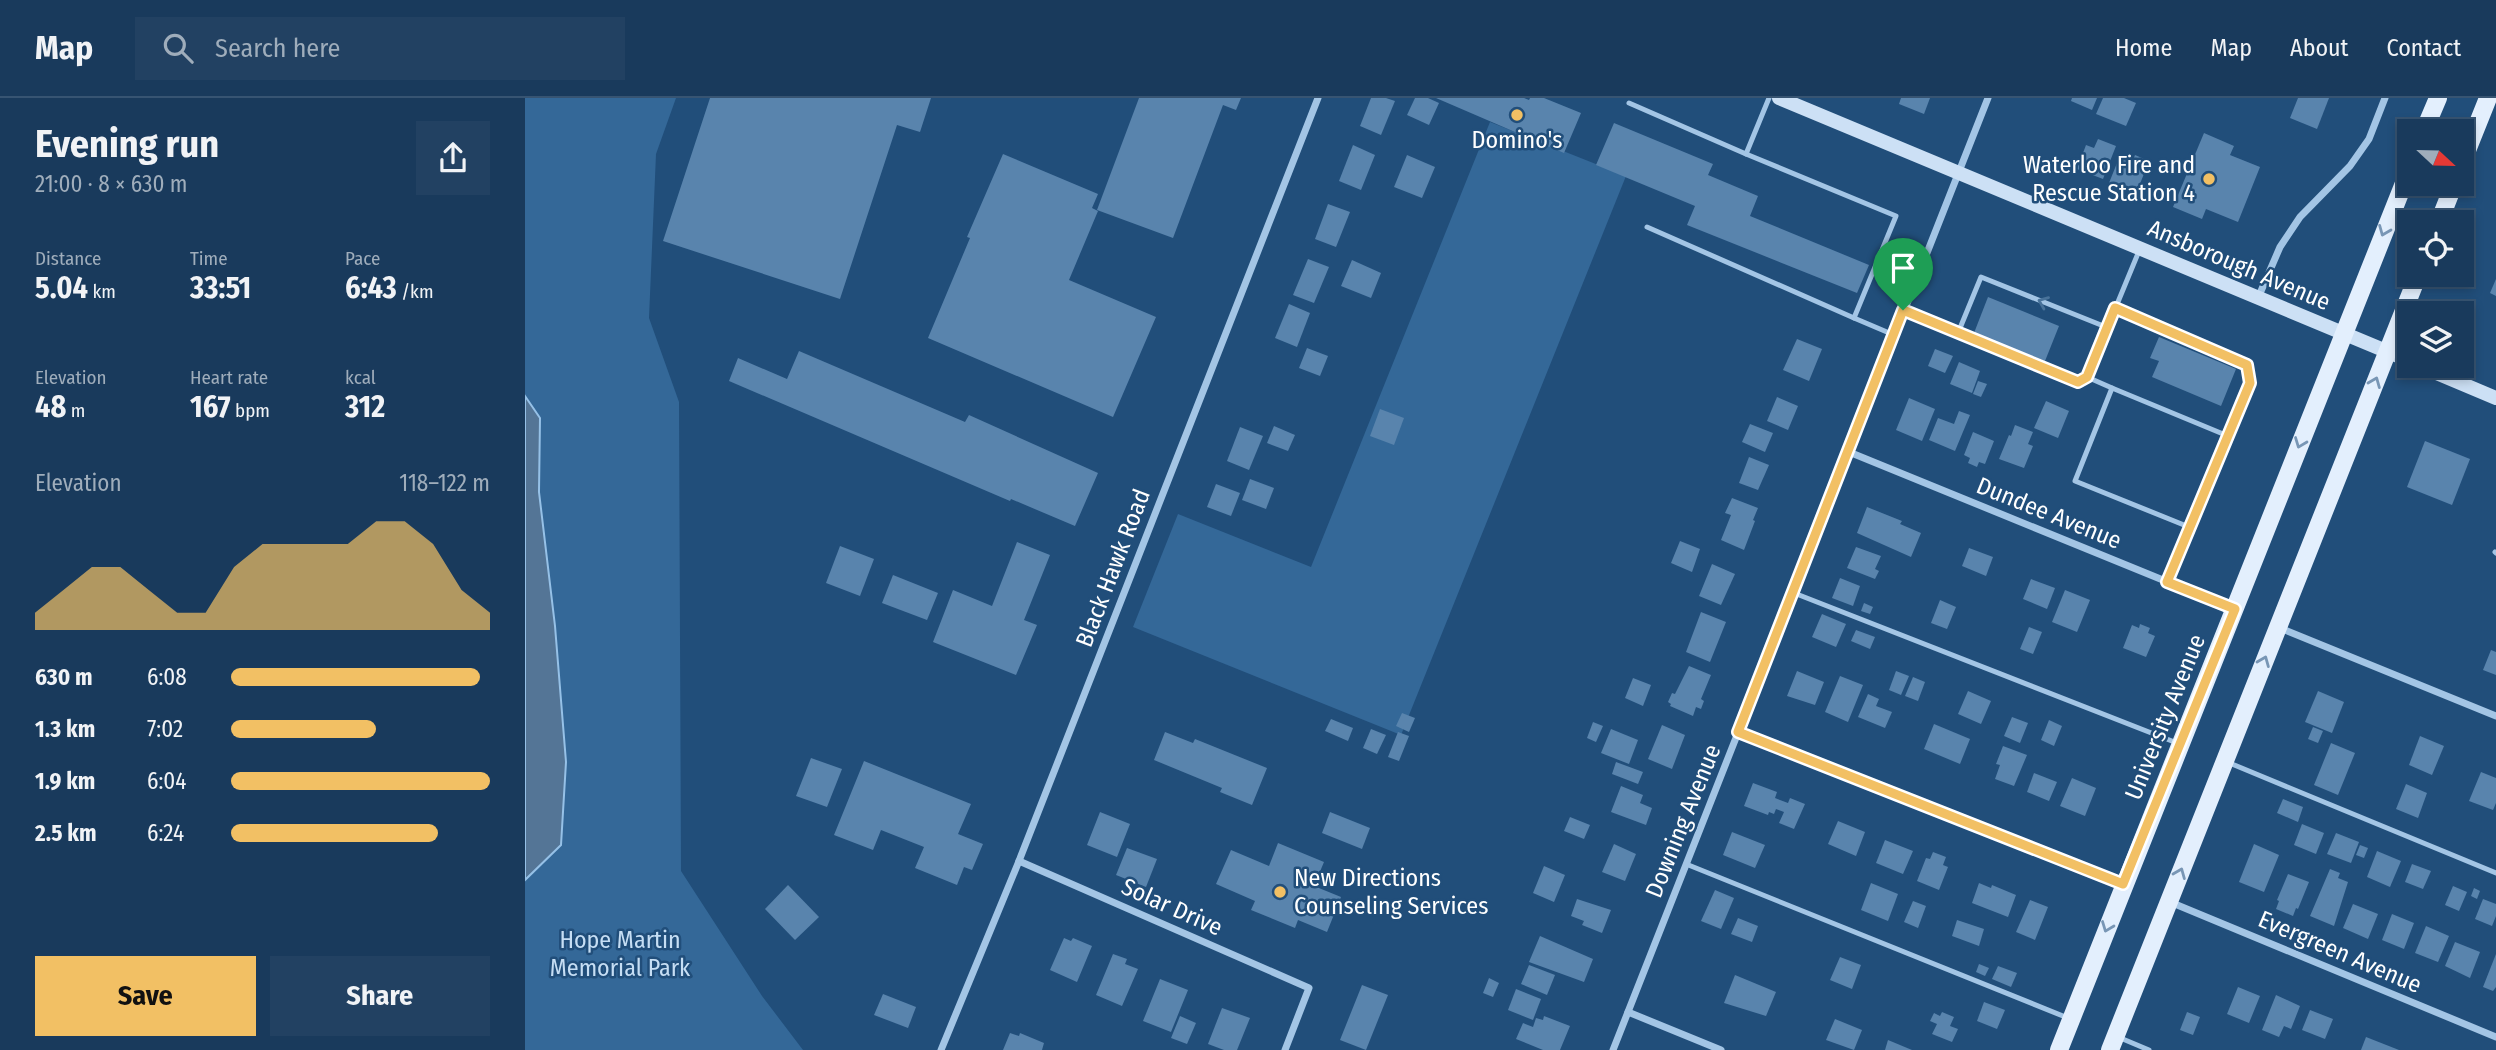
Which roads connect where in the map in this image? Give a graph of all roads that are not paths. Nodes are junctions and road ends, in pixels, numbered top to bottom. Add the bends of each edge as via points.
1 (1318, 98) edge
2 (1769, 98) edge
3 (1779, 98) edge
4 (1988, 98) edge
5 (2385, 98) edge
6 (2438, 98) edge
7 (2488, 98) edge
8 (1629, 103) dead end
9 (2429, 119) edge
10 (2475, 130) edge
11 (1746, 154) junction
12 (1958, 172) junction
13 (2399, 196) edge
14 (1647, 227) dead end
15 (2140, 248) junction
16 (2413, 287) edge
17 (2258, 298) junction
18 (2115, 308) junction
19 (1903, 310) junction
20 (1854, 318) junction
21 (2106, 327) junction
22 (1958, 333) junction
23 (2344, 333) junction
24 (1894, 335) junction
25 (2387, 352) junction
26 (2397, 356) edge
27 (2087, 377) junction
28 (2448, 378) edge
29 (2112, 388) junction
30 (2496, 398) edge
31 (2228, 436) junction
32 (1849, 452) junction
33 (2189, 527) junction
34 (2167, 582) junction
35 (1794, 593) junction
36 (2235, 609) junction
37 (2278, 627) junction
38 (2496, 716) edge
39 (1738, 732) junction
40 (2180, 744) junction
41 (2224, 761) junction
42 (1019, 861) junction
43 (1686, 864) junction
44 (2496, 873) edge
45 (2123, 884) junction
46 (2168, 902) junction
47 (1628, 1012) junction
48 (2071, 1019) junction
49 (2496, 1038) edge
50 (2112, 1043) edge
51 (941, 1050) edge
52 (1285, 1050) edge
53 (1613, 1050) edge
54 (1721, 1050) edge
55 (2059, 1050) edge
56 (2149, 1050) edge

1 - 42 street, Black Hawk Road
2 - 11 lane
3 - 12 main road, Ansborough Avenue
4 - 12 street, Downing Avenue
5 - 17 street via 2369,139 2350,166 2300,217 2280,247
6 - 9 main road
7 - 10 main road
8 - 11 lane
11 - 20 lane via 1896,216
12 - 15 main road, Ansborough Avenue
12 - 19 street, Downing Avenue
13 -> 23 main road, University Avenue
14 - 20 lane
15 - 17 main road, Ansborough Avenue
15 - 18 lane
16 - 25 main road
17 - 23 main road, Ansborough Avenue
18 - 21 lane
18 - 31 lane via 2247,365 2250,383
19 - 22 lane
19 - 24 street, Downing Avenue
20 - 24 lane
21 -> 22 lane via 1981,276
21 - 27 lane
22 - 27 lane via 2078,382
23 - 25 main road, Ansborough Avenue
23 -> 36 main road, University Avenue
24 - 32 street, Downing Avenue
25 - 26 main road, Ansborough Avenue
37 -> 25 main road
27 - 29 lane
28 - 30 main road
29 - 31 lane
29 - 33 lane via 2075,481
31 - 33 lane
32 - 34 street, Dundee Avenue
32 - 35 street, Downing Avenue
33 - 34 lane
34 - 36 street, Dundee Avenue
35 - 39 street, Downing Avenue
35 - 40 lane
36 - 40 main road, University Avenue
37 - 38 street
41 -> 37 main road
39 - 43 street, Downing Avenue
39 - 45 street
40 - 45 main road, University Avenue
41 - 44 lane
46 -> 41 main road
42 - 51 street, Black Hawk Road
42 - 52 street, Solar Drive via 1309,988
43 - 47 street, Downing Avenue
43 - 48 lane
45 -> 48 main road, University Avenue
46 - 49 street, Evergreen Avenue
46 - 50 main road
47 - 53 street, Downing Avenue
47 - 54 street
48 - 55 main road, University Avenue
50 - 56 lane

